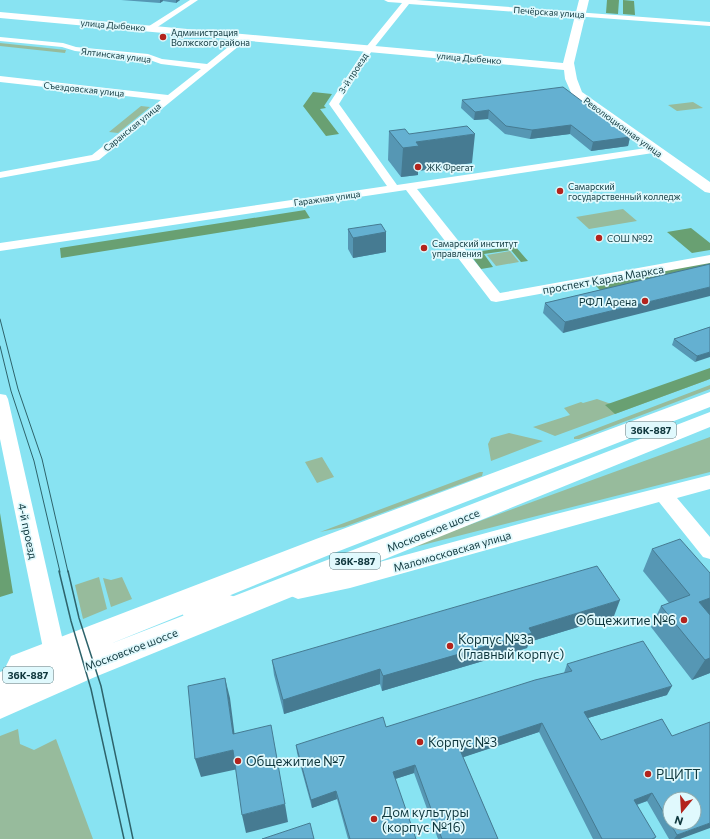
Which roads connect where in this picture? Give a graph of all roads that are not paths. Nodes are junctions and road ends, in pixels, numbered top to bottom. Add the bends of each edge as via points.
1 (195, 0) edge
2 (388, 0) edge
3 (584, 0) edge
4 (407, 1) edge
5 (580, 14) junction
6 (0, 15) edge
7 (710, 24) edge
8 (150, 28) junction
9 (246, 37) junction
10 (0, 38) edge
11 (376, 48) junction
12 (568, 65) junction
13 (209, 67) junction
14 (0, 79) edge
15 (168, 98) junction
16 (653, 150) junction
17 (0, 175) edge
18 (408, 186) junction
19 (394, 188) junction
20 (710, 189) edge
21 (0, 247) edge
22 (710, 259) edge
23 (0, 399) edge
24 (710, 399) edge
25 (710, 408) edge
26 (710, 419) edge
27 (710, 482) edge
28 (663, 494) junction
29 (710, 551) edge
30 (270, 595) junction
31 (192, 610) junction
32 (57, 664) junction
33 (0, 674) edge
34 (0, 686) edge
35 (0, 704) edge

1 - 8 street
2 - 4 street, Печёрская улица
3 - 5 main road
4 - 5 street, Печёрская улица
4 - 11 street, 3-й проезд
5 - 7 street, Печёрская улица
5 - 12 main road
6 - 8 main road, улица Дыбенко
8 - 9 main road, улица Дыбенко
9 - 11 main road, улица Дыбенко
9 - 13 street, Саранская улица
10 - 13 street, Ялтинская улица
11 - 12 main road, улица Дыбенко
11 - 19 street, 3-й проезд via 334,104
12 - 16 main road, Революционная улица via 577,94
13 - 15 street, Саранская улица
14 - 15 street, Съездовская улица
15 - 17 street, Саранская улица via 95,158
16 - 18 street, Гаражная улица
16 - 20 main road, Революционная улица
18 - 19 street, Гаражная улица
18 - 22 street, проспект Карла Маркса via 496,298
19 - 21 street, Гаражная улица
23 - 32 street, 4-й проезд
24 - 32 main road, Московское шоссе / 36К-887 via 325,546
25 - 31 main road, Московское шоссе / 36К-887
26 - 30 main road, Московское шоссе / 36К-887
27 - 28 street, Маломосковская улица
28 - 29 street
28 - 30 street, Маломосковская улица via 350,579
30 - 31 street, Маломосковская улица
30 - 32 main road, Московское шоссе / 36К-887
31 - 32 main road, Московское шоссе / 36К-887
32 - 33 main road, Московское шоссе / 36К-887
32 - 34 main road, Московское шоссе / 36К-887
32 - 35 main road, Московское шоссе / 36К-887

